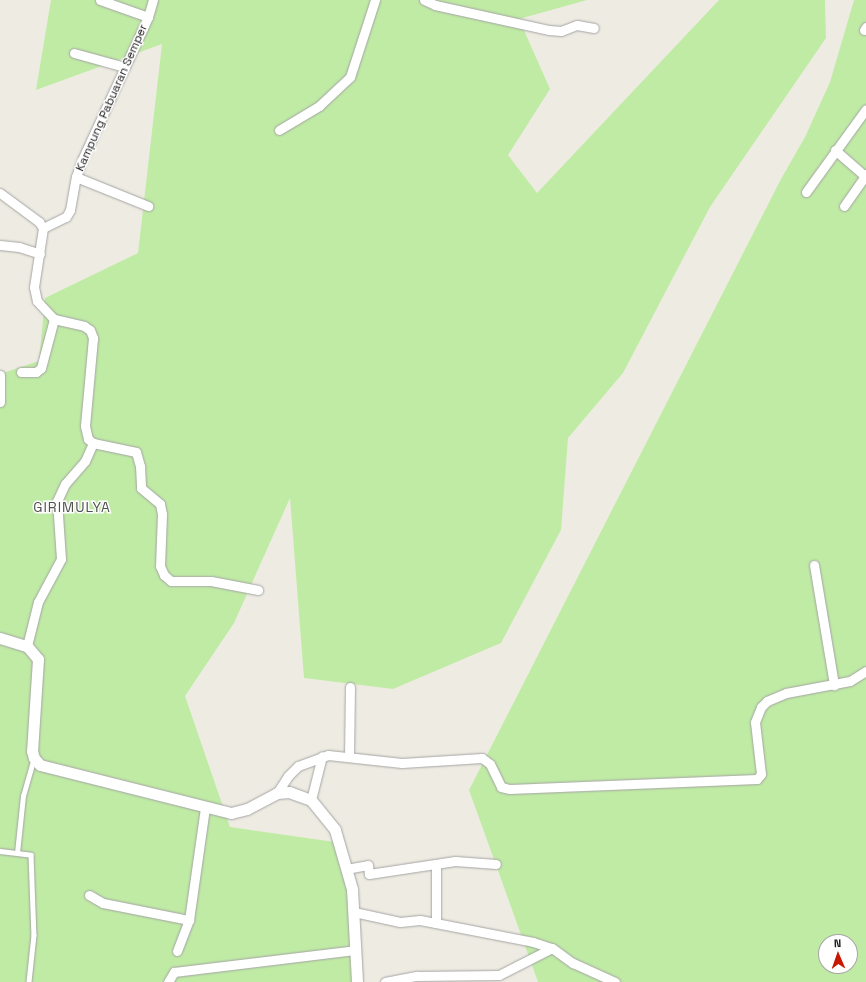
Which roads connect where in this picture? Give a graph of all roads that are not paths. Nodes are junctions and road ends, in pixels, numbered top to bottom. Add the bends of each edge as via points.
1 (100, 0) edge
2 (152, 0) edge
3 (375, 0) edge
4 (424, 0) edge
5 (148, 17) junction
6 (594, 28) dead end
7 (74, 53) dead end
8 (125, 67) junction
9 (866, 109) edge
10 (279, 130) dead end
11 (836, 150) junction
12 (866, 176) edge
13 (76, 177) junction
14 (806, 192) dead end
15 (0, 193) edge
16 (148, 206) dead end
17 (844, 206) dead end
18 (43, 228) junction
19 (0, 245) edge
20 (40, 254) junction
21 (54, 318) junction
22 (21, 372) dead end
23 (0, 375) edge
24 (0, 402) edge
25 (93, 443) junction
26 (814, 565) dead end
27 (258, 590) dead end
28 (0, 638) edge
29 (27, 646) junction
30 (866, 671) edge
31 (834, 685) junction
32 (350, 687) dead end
33 (322, 756) junction
34 (349, 757) junction
35 (34, 758) junction
36 (277, 793) junction
37 (311, 800) junction
38 (205, 807) junction
39 (0, 851) edge
40 (17, 853) junction
41 (436, 864) junction
42 (496, 864) dead end
43 (346, 868) junction
44 (89, 894) dead end
45 (354, 912) junction
46 (189, 920) junction
47 (436, 923) junction
48 (552, 948) junction
49 (356, 950) junction
50 (177, 951) dead end
51 (29, 982) edge
52 (168, 982) edge
53 (357, 982) edge
54 (385, 982) edge
55 (615, 982) edge

1 - 5 street
2 - 5 street, Kampung Pabuaran Semper
3 - 10 street via 350,77 319,106
4 - 6 street via 435,5 549,30 561,31 577,25
5 - 8 street, Kampung Pabuaran Semper
7 - 8 street
8 - 13 street, Kampung Pabuaran Semper
9 - 11 street
11 - 12 street
11 - 14 street
12 - 17 street
13 - 16 street
13 - 18 street, Kampung Pabuaran Semper via 66,216
15 - 18 street via 39,222
18 - 20 street
19 - 20 street via 19,247
20 - 21 street via 34,287 37,301
21 - 22 street via 41,368 36,372
21 - 25 street via 84,326 90,330 93,338 85,426 88,439
23 - 24 street
25 - 27 street via 136,452 140,466 141,488 160,504 160,566 164,575 171,581 211,581
25 - 29 street via 85,461 65,484 57,501 61,559 38,602
26 - 31 street
28 - 29 street
29 - 35 street via 36,654 38,662
30 - 31 street via 850,681
31 - 34 street via 776,696 760,707 755,722 761,774 757,779 751,780 510,789 501,787 490,764 482,758 402,763
32 - 34 street
33 - 34 street
33 - 36 street via 298,766
33 - 37 street
35 - 38 street via 45,767
35 - 40 lane via 23,796
36 - 37 street via 299,794
36 - 38 street via 240,812 231,813
37 - 43 street via 333,825
38 - 46 street
39 - 40 lane
40 - 51 lane via 31,855 34,935
41 - 42 street via 455,861
41 - 43 street via 369,874 368,865
41 - 47 street
43 - 45 street via 352,889
44 - 46 street via 102,903
45 - 47 street via 400,922 420,920
45 - 49 street
46 - 50 street
47 - 48 street
48 - 54 street via 499,975 417,976
48 - 55 street via 573,963
49 - 52 street via 174,972
49 - 53 street

